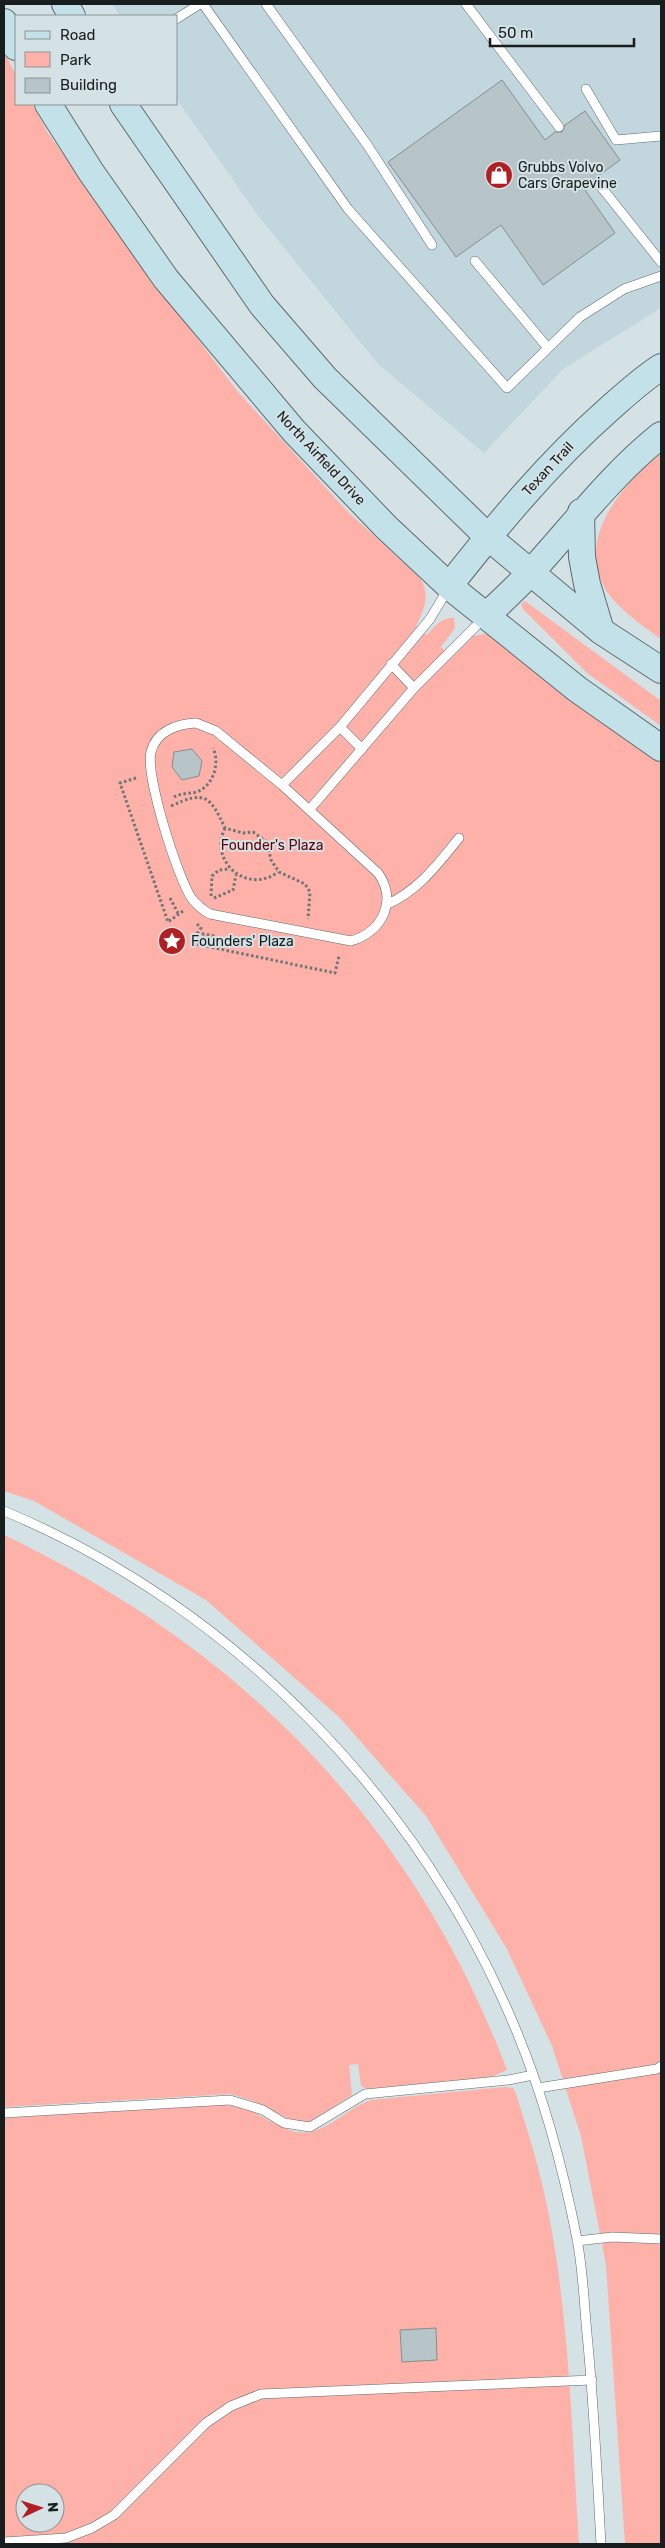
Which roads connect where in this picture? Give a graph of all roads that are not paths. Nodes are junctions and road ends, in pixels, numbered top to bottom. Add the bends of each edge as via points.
1 (65, 4) edge
2 (202, 4) edge
3 (266, 4) edge
4 (466, 4) edge
5 (71, 15) edge
6 (178, 18) edge
7 (4, 22) edge
8 (15, 45) edge
9 (586, 89) dead end
10 (49, 105) edge
11 (124, 105) edge
12 (559, 127) dead end
13 (661, 136) edge
14 (598, 183) dead end
15 (432, 245) dead end
16 (475, 261) dead end
17 (661, 262) edge
18 (661, 276) edge
19 (548, 348) junction
20 (661, 367) edge
21 (661, 435) edge
22 (581, 512) junction
23 (488, 537) junction
24 (531, 572) junction
25 (450, 586) junction
26 (487, 615) junction
27 (601, 631) junction
28 (391, 664) junction
29 (661, 670) edge
30 (414, 688) junction
31 (340, 727) junction
32 (661, 748) edge
33 (362, 749) junction
34 (282, 785) junction
35 (310, 809) junction
36 (459, 838) dead end
37 (386, 905) junction
38 (4, 1512) edge
39 (661, 2066) edge
40 (533, 2075) junction
41 (538, 2088) junction
42 (4, 2113) edge
43 (661, 2238) edge
44 (577, 2241) junction
45 (592, 2380) junction
46 (4, 2542) edge
47 (601, 2544) edge

1 - 5 main road
2 - 6 lane
2 - 19 lane via 348,209 507,388
3 - 15 lane via 368,146
4 - 12 lane
7 - 8 main road
9 - 13 lane via 616,140
10 - 25 main road, North Airfield Drive via 166,279 294,431 386,527
11 - 23 main road via 262,305 324,378
14 - 17 lane
16 - 19 lane
18 - 19 lane via 616,294 580,317
20 - 23 main road, Texan Trail via 646,376 581,434
21 - 22 main road via 630,460
22 - 24 main road
22 - 27 main road via 582,557
23 - 24 main road
23 - 25 main road, Texan Trail
24 - 26 main road
24 - 27 main road
25 - 26 main road, North Airfield Drive
25 - 28 lane via 430,619
26 - 30 lane
26 - 32 main road, North Airfield Drive via 577,689
27 - 29 main road
28 - 30 lane
28 - 31 lane
30 - 33 lane
31 - 33 lane
31 - 34 lane
33 - 35 lane
34 - 35 lane
34 - 37 lane via 216,731 196,723 179,725 163,733 151,752 152,786 186,886 200,908 210,914 351,941 362,938 380,924
35 - 37 lane via 378,873 387,891
36 - 37 lane via 425,880 403,898
38 - 40 lane via 100,1559 184,1612 253,1667 324,1734 395,1817 448,1897 493,1979
39 - 41 lane
40 - 41 lane
40 - 42 lane via 365,2094 310,2127 284,2123 262,2110 230,2100
41 - 44 lane via 557,2151
43 - 44 lane via 612,2237
44 - 45 lane
45 - 46 lane via 261,2394 231,2406 206,2423 114,2515 100,2524 66,2538
45 - 47 lane

